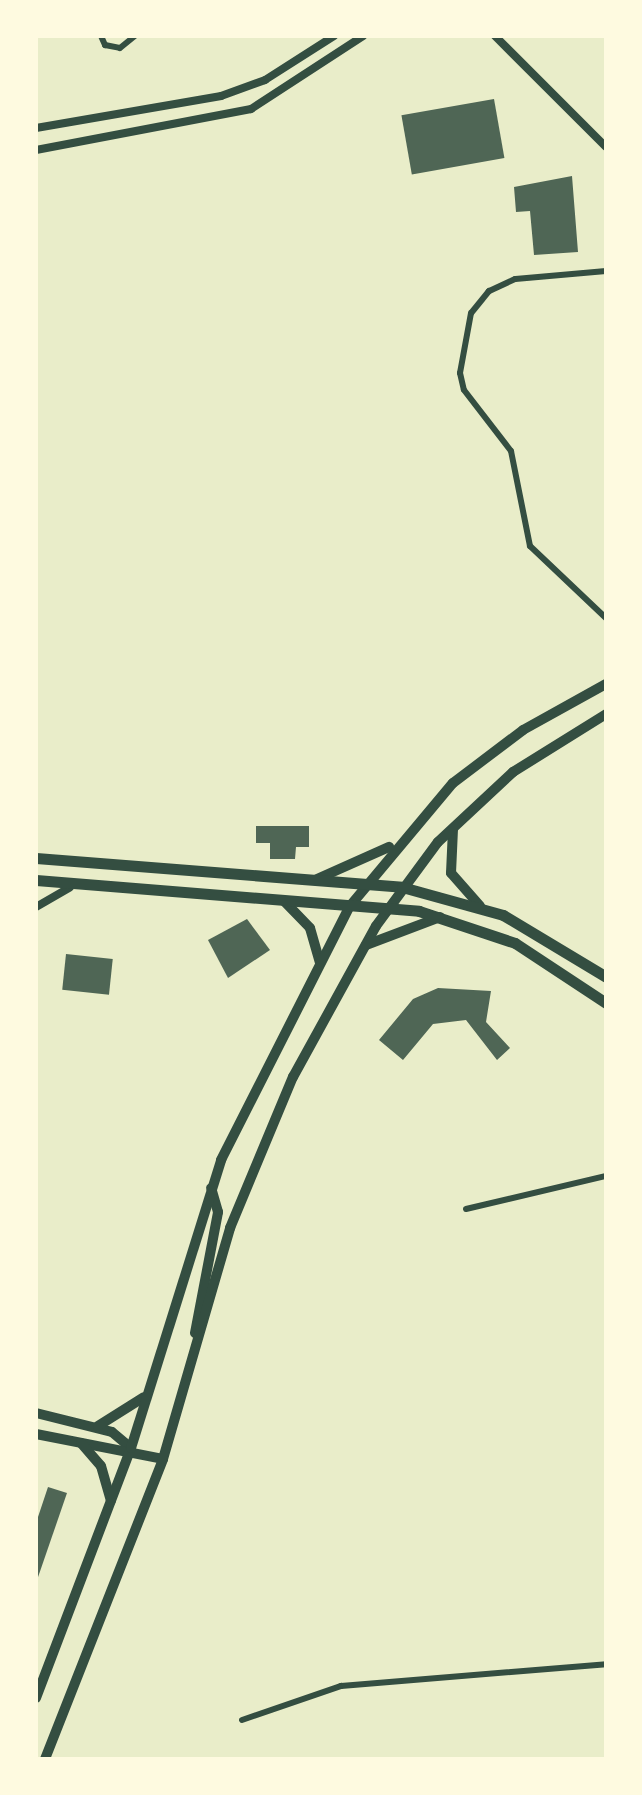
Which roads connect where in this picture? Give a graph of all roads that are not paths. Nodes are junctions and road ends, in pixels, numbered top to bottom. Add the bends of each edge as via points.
1 (101, 36) edge
2 (135, 36) edge
3 (334, 36) edge
4 (363, 36) edge
5 (495, 36) edge
6 (36, 128) edge
7 (606, 147) edge
8 (36, 150) edge
9 (606, 271) edge
10 (606, 618) edge
11 (606, 684) edge
12 (606, 714) edge
13 (456, 823) junction
14 (397, 841) junction
15 (36, 858) edge
16 (317, 879) junction
17 (36, 880) edge
18 (366, 882) junction
19 (70, 887) junction
20 (402, 887) junction
21 (285, 902) junction
22 (350, 906) junction
23 (480, 906) junction
24 (36, 907) edge
25 (387, 908) junction
26 (445, 917) junction
27 (364, 946) junction
28 (320, 962) junction
29 (606, 977) edge
30 (606, 1003) edge
31 (606, 1176) edge
32 (211, 1188) junction
33 (466, 1209) dead end
34 (195, 1343) junction
35 (148, 1392) junction
36 (36, 1413) edge
37 (93, 1427) junction
38 (36, 1434) edge
39 (79, 1442) junction
40 (131, 1448) junction
41 (163, 1459) junction
42 (111, 1505) junction
43 (606, 1664) edge
44 (36, 1698) edge
45 (242, 1720) dead end
46 (45, 1759) edge

1 - 2 street via 105,45 120,48
3 - 6 street via 276,74 221,96
4 - 8 street via 251,109
5 - 7 street
9 - 10 street via 515,279 489,291 471,313 460,373 464,390 511,451 530,546
11 - 14 main road via 497,747
12 - 13 main road via 513,772
13 - 20 main road
13 - 23 main road via 448,864
14 - 16 main road
14 - 18 main road
15 - 16 highway
16 - 18 highway
17 - 19 highway
18 - 20 highway
18 - 22 main road
19 - 21 highway
19 - 24 street
20 - 23 highway
20 - 25 main road
21 - 22 highway
21 - 28 main road via 310,928
22 - 25 highway
22 - 28 main road
23 - 29 highway via 549,938
25 - 26 highway
25 - 27 main road
26 - 27 main road
26 - 30 highway via 539,955
27 - 34 main road via 257,1154
28 - 32 main road via 250,1093
31 - 33 street
32 - 34 main road via 218,1212 194,1310
32 - 35 main road
34 - 41 main road
35 - 37 main road via 122,1416
35 - 40 main road
36 - 37 main road
37 - 40 main road
38 - 39 main road
39 - 40 main road
39 - 42 main road via 101,1466
40 - 41 main road
40 - 42 main road
41 - 46 main road
42 - 44 main road
43 - 45 street via 341,1686

